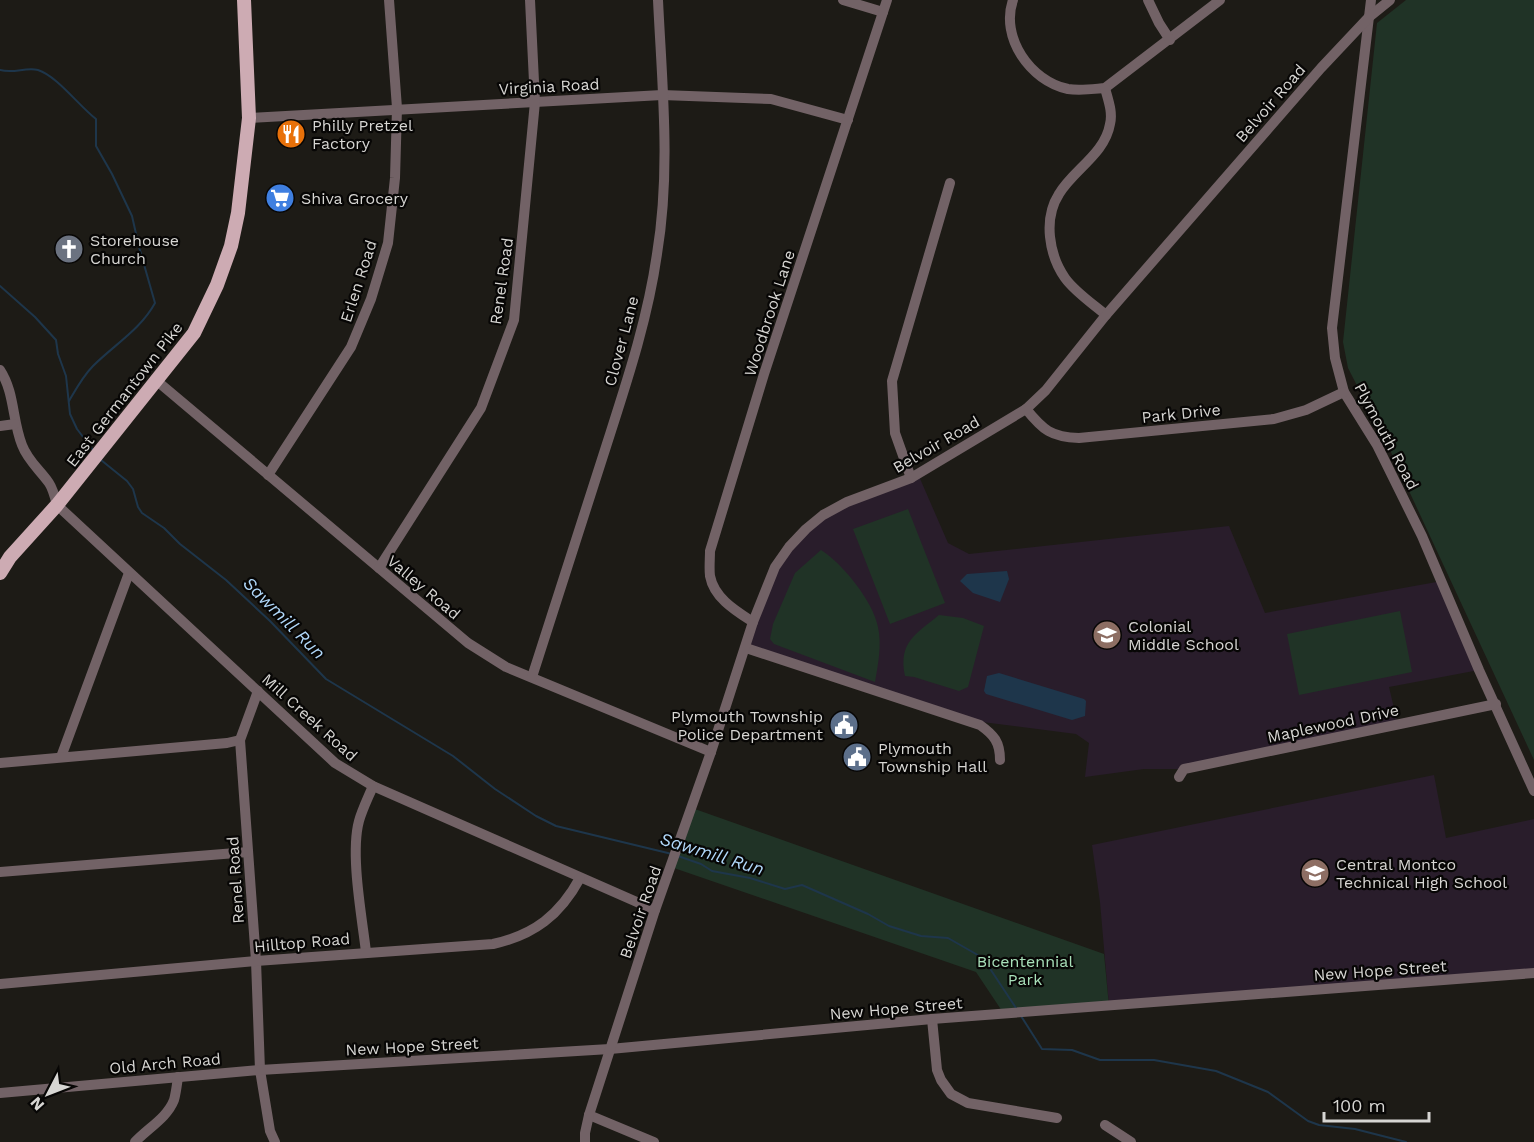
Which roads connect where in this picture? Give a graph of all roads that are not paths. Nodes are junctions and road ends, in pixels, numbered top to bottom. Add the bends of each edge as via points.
1 (244, 0) edge
2 (389, 0) edge
3 (530, 0) edge
4 (658, 0) edge
5 (843, 0) edge
6 (886, 0) edge
7 (1012, 0) edge
8 (1148, 0) edge
9 (1220, 0) edge
10 (1371, 0) edge
11 (1390, 0) edge
12 (883, 12) junction
13 (1369, 17) junction
14 (1170, 40) junction
15 (1105, 88) junction
16 (662, 95) junction
17 (536, 102) junction
18 (398, 108) junction
19 (249, 118) junction
20 (848, 120) junction
21 (950, 183) dead end
22 (1106, 315) junction
23 (0, 370) edge
24 (157, 381) junction
25 (1344, 392) junction
26 (1026, 409) junction
27 (15, 424) junction
28 (0, 426) edge
29 (268, 475) junction
30 (911, 478) junction
31 (57, 505) junction
32 (379, 568) junction
33 (0, 573) edge
34 (129, 573) junction
35 (753, 622) junction
36 (746, 648) junction
37 (532, 677) junction
38 (258, 691) junction
39 (1496, 704) junction
40 (240, 740) junction
41 (711, 752) junction
42 (61, 757) junction
43 (1000, 760) dead end
44 (0, 763) edge
45 (1179, 777) dead end
46 (373, 786) junction
47 (1534, 791) edge
48 (248, 852) junction
49 (0, 872) edge
50 (580, 878) junction
51 (655, 910) junction
52 (366, 952) junction
53 (256, 961) junction
54 (1534, 973) edge
55 (0, 984) edge
56 (932, 1019) junction
57 (610, 1049) junction
58 (260, 1070) junction
59 (178, 1077) junction
60 (0, 1093) edge
61 (589, 1115) junction
62 (1057, 1118) dead end
63 (1105, 1125) dead end
64 (135, 1142) edge
65 (275, 1142) edge
66 (585, 1142) edge
67 (654, 1142) edge
68 (1131, 1142) edge

1 - 19 main road, East Germantown Pike
2 - 18 street, Erlen Road
3 - 17 street, Renel Road
4 - 16 street, Clover Lane
5 - 12 street
6 - 12 street, Woodbrook Lane
7 - 15 street via 1012,37 1031,68 1067,89
8 - 14 street
9 - 14 street
10 - 13 street, Plymouth Road
11 - 13 street, Belvoir Road
12 - 20 street, Woodbrook Lane
13 - 22 street, Belvoir Road
13 - 25 street, Plymouth Road via 1332,328
14 - 15 street
15 - 22 street via 1111,112 1107,135 1058,195 1050,240 1066,279
16 - 17 street, Virginia Road
16 - 20 street, Virginia Road via 771,99
16 - 37 street, Clover Lane via 664,195 647,310
17 - 18 street, Virginia Road
17 - 32 street, Renel Road via 514,320 481,408
18 - 19 street, Virginia Road
18 - 29 street, Erlen Road via 387,243 371,299 351,347
19 - 24 main road, East Germantown Pike via 237,213 224,267 194,333
20 - 35 street, Woodbrook Lane via 710,551 714,588 732,608
21 - 30 street via 892,381 895,433
22 - 26 street, Belvoir Road
23 - 27 street via 11,393
24 - 29 street, Valley Road
24 - 31 main road, East Germantown Pike
25 - 26 street, Park Drive via 1306,410 1274,419 1079,438 1051,434
25 - 39 street, Plymouth Road via 1377,445 1422,536
26 - 30 street, Belvoir Road
27 - 28 street
27 - 31 street via 32,463 51,485
29 - 32 street, Valley Road
30 - 35 street, Belvoir Road via 847,502 806,529 775,567
31 - 33 main road, East Germantown Pike
31 - 34 street, Mill Creek Road
32 - 37 street, Valley Road via 468,643 506,667
34 - 38 street, Mill Creek Road
34 - 42 street
35 - 36 street, Belvoir Road
36 - 41 street, Belvoir Road
36 - 43 street via 980,726 996,739
37 - 41 street, Valley Road
38 - 40 street, Renel Road
38 - 46 street, Mill Creek Road via 335,763
39 - 45 street, Maplewood Drive via 1184,769
39 - 47 street, Plymouth Road
40 - 42 street
40 - 48 street, Renel Road
41 - 51 street, Belvoir Road
42 - 44 street
46 - 50 street, Mill Creek Road
46 - 52 street via 357,839
48 - 49 street
48 - 53 street, Renel Road
50 - 51 street, Mill Creek Road
50 - 52 street, Hilltop Road via 570,896 547,920 511,940
51 - 57 street, Belvoir Road
52 - 53 street, Hilltop Road
53 - 55 street, Hilltop Road
53 - 58 street, Renel Road
54 - 56 street, New Hope Street
56 - 57 street, New Hope Street
56 - 62 street via 937,1070 951,1094 968,1103
57 - 58 street, New Hope Street
57 - 61 street, Belvoir Road
58 - 59 street, Old Arch Road
58 - 65 street
59 - 60 street, Old Arch Road
59 - 64 street via 170,1108
61 - 66 street, Belvoir Road
61 - 67 street
63 - 68 street

